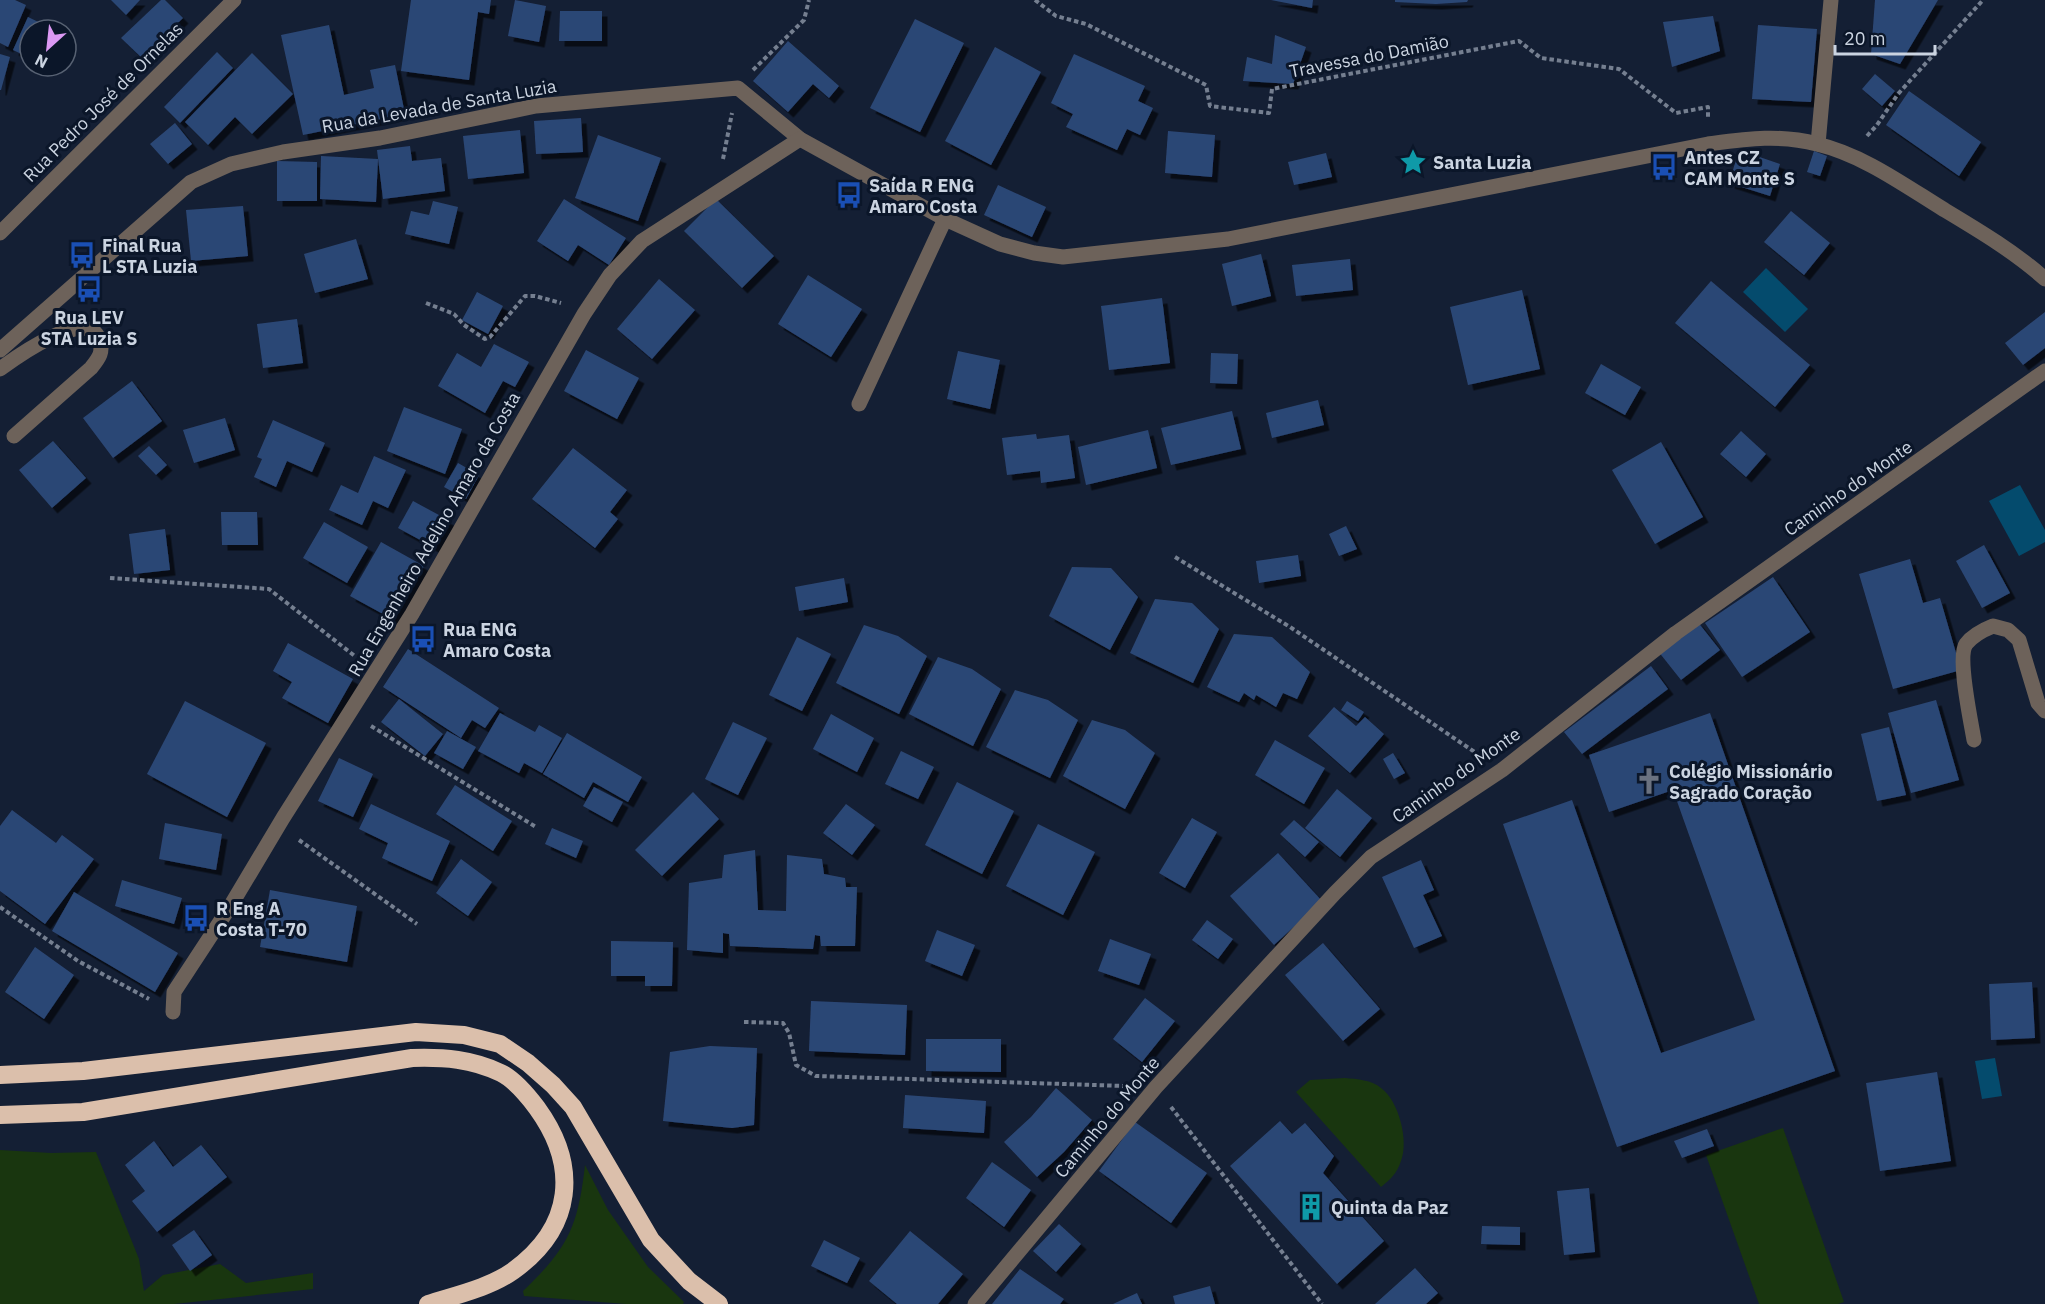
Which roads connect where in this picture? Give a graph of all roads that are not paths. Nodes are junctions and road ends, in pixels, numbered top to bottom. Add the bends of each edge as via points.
1 (234, 0) edge
2 (1831, 0) edge
3 (800, 138) junction
4 (1818, 144) junction
5 (945, 219) junction
6 (0, 233) edge
7 (2045, 279) edge
8 (0, 350) edge
9 (0, 369) edge
10 (2045, 371) edge
11 (859, 404) dead end
12 (14, 436) dead end
13 (2045, 711) edge
14 (1974, 740) dead end
15 (174, 1012) road end
16 (0, 1075) edge
17 (0, 1115) edge
18 (428, 1304) edge
19 (719, 1304) edge
20 (975, 1304) edge

1 - 6 street, Rua Pedro José de Ornelas
2 - 4 street
3 - 5 street
3 - 8 street, Rua da Levada de Santa Luzia via 738,88 536,106 231,164 191,182
3 - 15 street, Rua Engenheiro Adelino Amaro da Costa via 642,241 610,275 412,614 174,992
4 - 5 street via 1768,137 1708,144 1228,239 1064,257 1000,244
4 - 7 street via 1894,177 1965,221
5 - 11 street
9 - 12 street via 33,346 70,330 91,330 98,335 102,348 91,368
10 - 20 street, Caminho do Monte via 1677,633 1502,770 1371,857 1156,1087
13 - 14 street via 2038,703 2019,640 2008,630 1993,626 1965,645 1962,659
16 - 19 highway via 83,1071 416,1032 464,1035 500,1044 528,1062 573,1107 651,1240 689,1281
17 - 18 highway via 83,1112 412,1058 473,1061 504,1074 529,1097 550,1126 563,1158 565,1194 554,1227 513,1271

